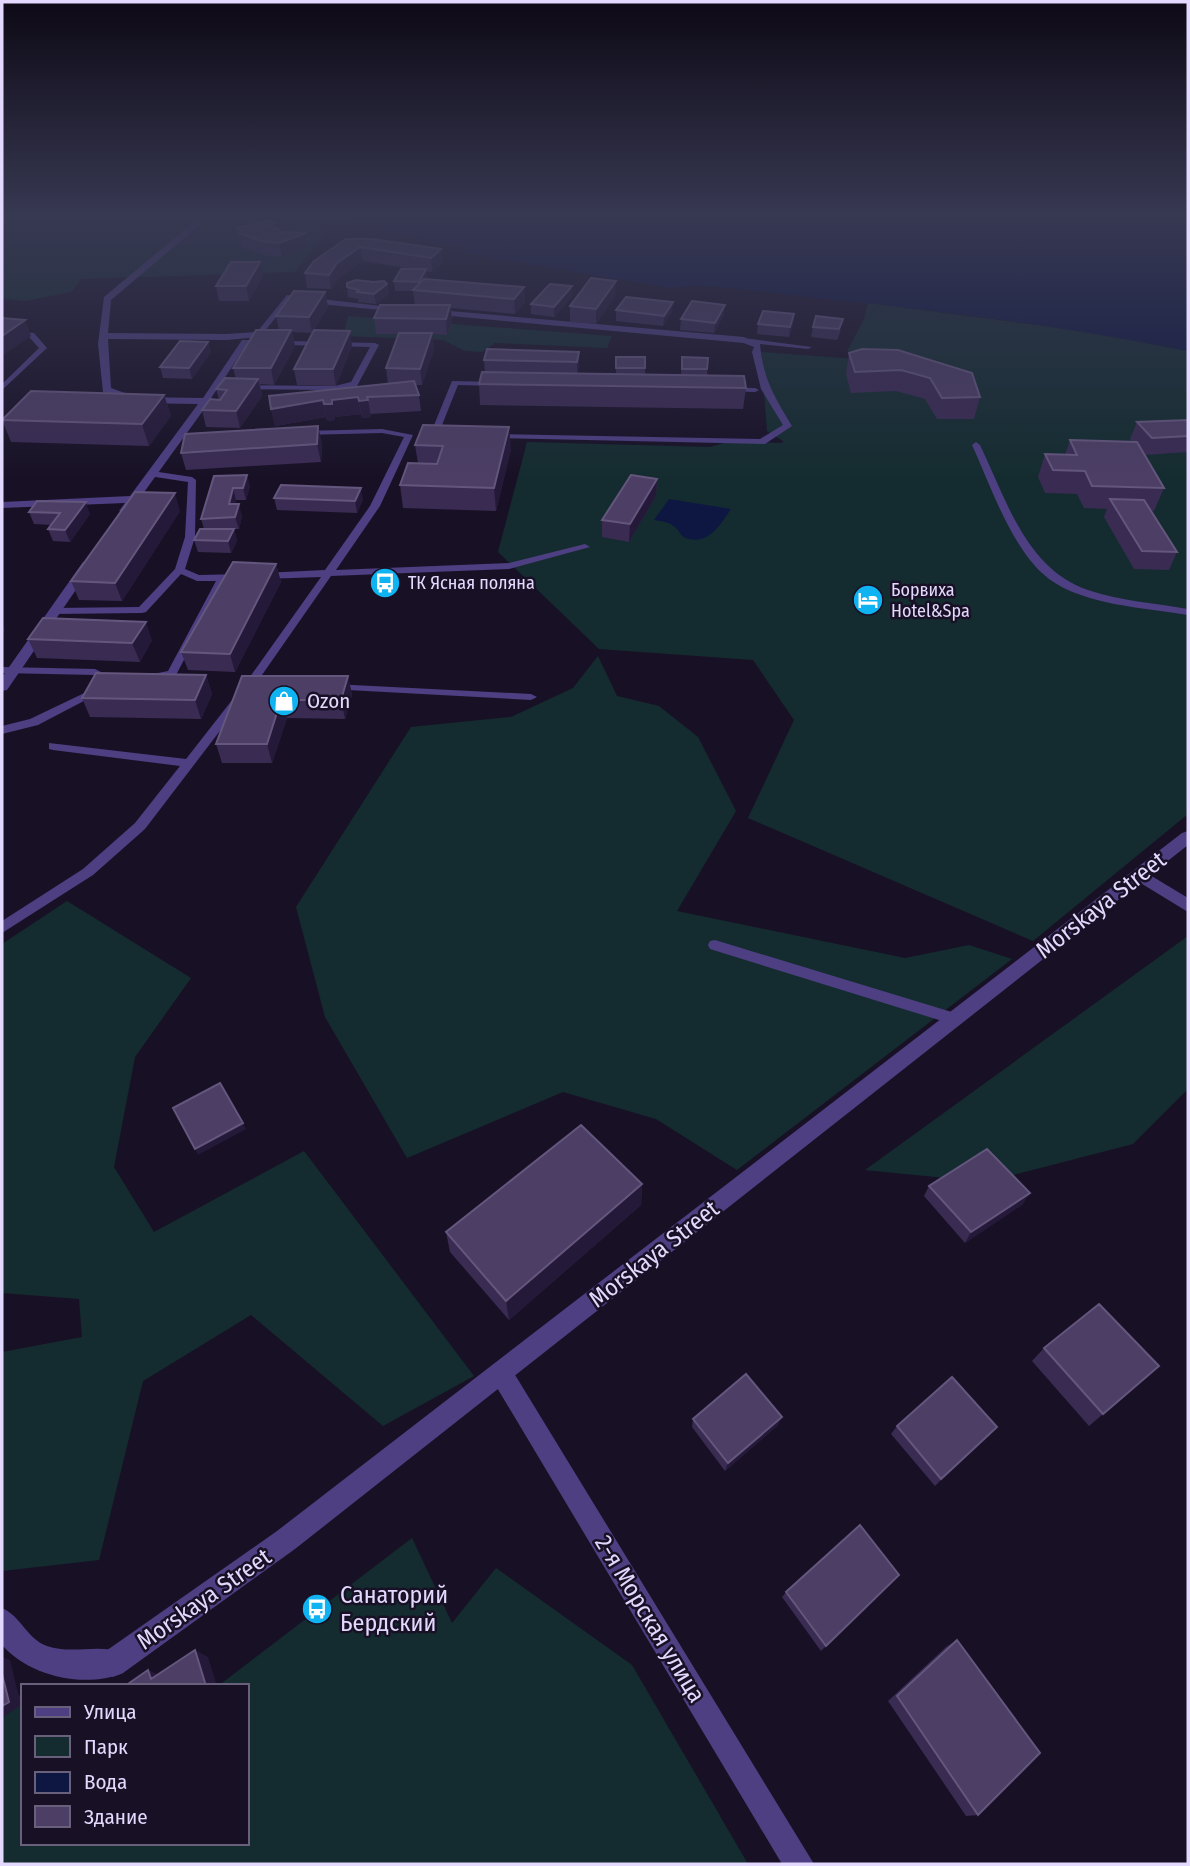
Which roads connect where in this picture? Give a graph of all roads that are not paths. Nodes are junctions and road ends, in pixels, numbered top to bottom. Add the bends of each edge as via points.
1 (107, 303) edge
2 (283, 303) edge
3 (345, 303) edge
4 (412, 309) edge
5 (425, 311) edge
6 (2, 332) edge
7 (104, 336) junction
8 (744, 340) junction
9 (808, 347) dead end
10 (507, 385) edge
11 (215, 387) junction
12 (2, 388) edge
13 (716, 389) edge
14 (755, 390) dead end
15 (205, 401) junction
16 (288, 433) edge
17 (180, 435) junction
18 (194, 435) edge
19 (409, 435) junction
20 (486, 436) edge
21 (976, 444) dead end
22 (152, 474) junction
23 (134, 499) junction
24 (2, 505) edge
25 (119, 520) edge
26 (585, 547) dead end
27 (96, 552) edge
28 (180, 570) junction
29 (328, 574) junction
30 (222, 578) junction
31 (54, 611) junction
32 (1188, 612) edge
33 (8, 670) edge
34 (95, 672) edge
35 (135, 681) edge
36 (111, 687) edge
37 (317, 687) edge
38 (2, 688) edge
39 (531, 697) dead end
40 (2, 730) edge
41 (53, 746) dead end
42 (187, 763) junction
43 (1188, 837) edge
44 (1140, 874) junction
45 (1188, 906) edge
46 (2, 928) edge
47 (715, 945) dead end
48 (956, 1019) junction
49 (501, 1373) junction
50 (2, 1622) edge
51 (799, 1864) edge

1 - 7 street
2 - 7 street via 260,334
3 - 4 street
5 - 8 street
6 - 12 lane via 31,335 43,348
7 - 15 street via 106,390 135,400
8 - 9 lane
8 - 20 lane via 758,346 765,389 788,426 762,442
10 - 19 lane via 455,383 438,435
11 - 11 lane via 245,342 375,345 355,384 335,388
11 - 15 lane
13 - 14 lane
15 - 17 street
16 - 19 lane via 382,431
17 - 18 lane
17 - 22 street
19 - 29 lane via 375,506
21 - 32 lane via 1029,551 1052,577 1106,597
22 - 23 street
22 - 28 lane via 192,480 190,537
23 - 24 street
23 - 25 street
26 - 29 lane via 509,566
27 - 31 street
28 - 30 lane via 197,579
28 - 31 lane via 142,610
29 - 30 lane
29 - 42 lane via 257,684
30 - 35 lane via 172,673
31 - 33 street
33 - 34 lane
33 - 38 street
36 - 40 lane via 34,722
37 - 39 lane
41 - 42 lane
42 - 46 lane via 140,825 88,872
43 - 44 street, Morskaya Street
44 - 45 street
44 - 48 street, Morskaya Street
47 - 48 lane
48 - 49 street, Morskaya Street
49 - 50 street, Morskaya Street via 263,1557 113,1663 73,1664 39,1658 14,1643
49 - 51 street, 2-я Морская улица

